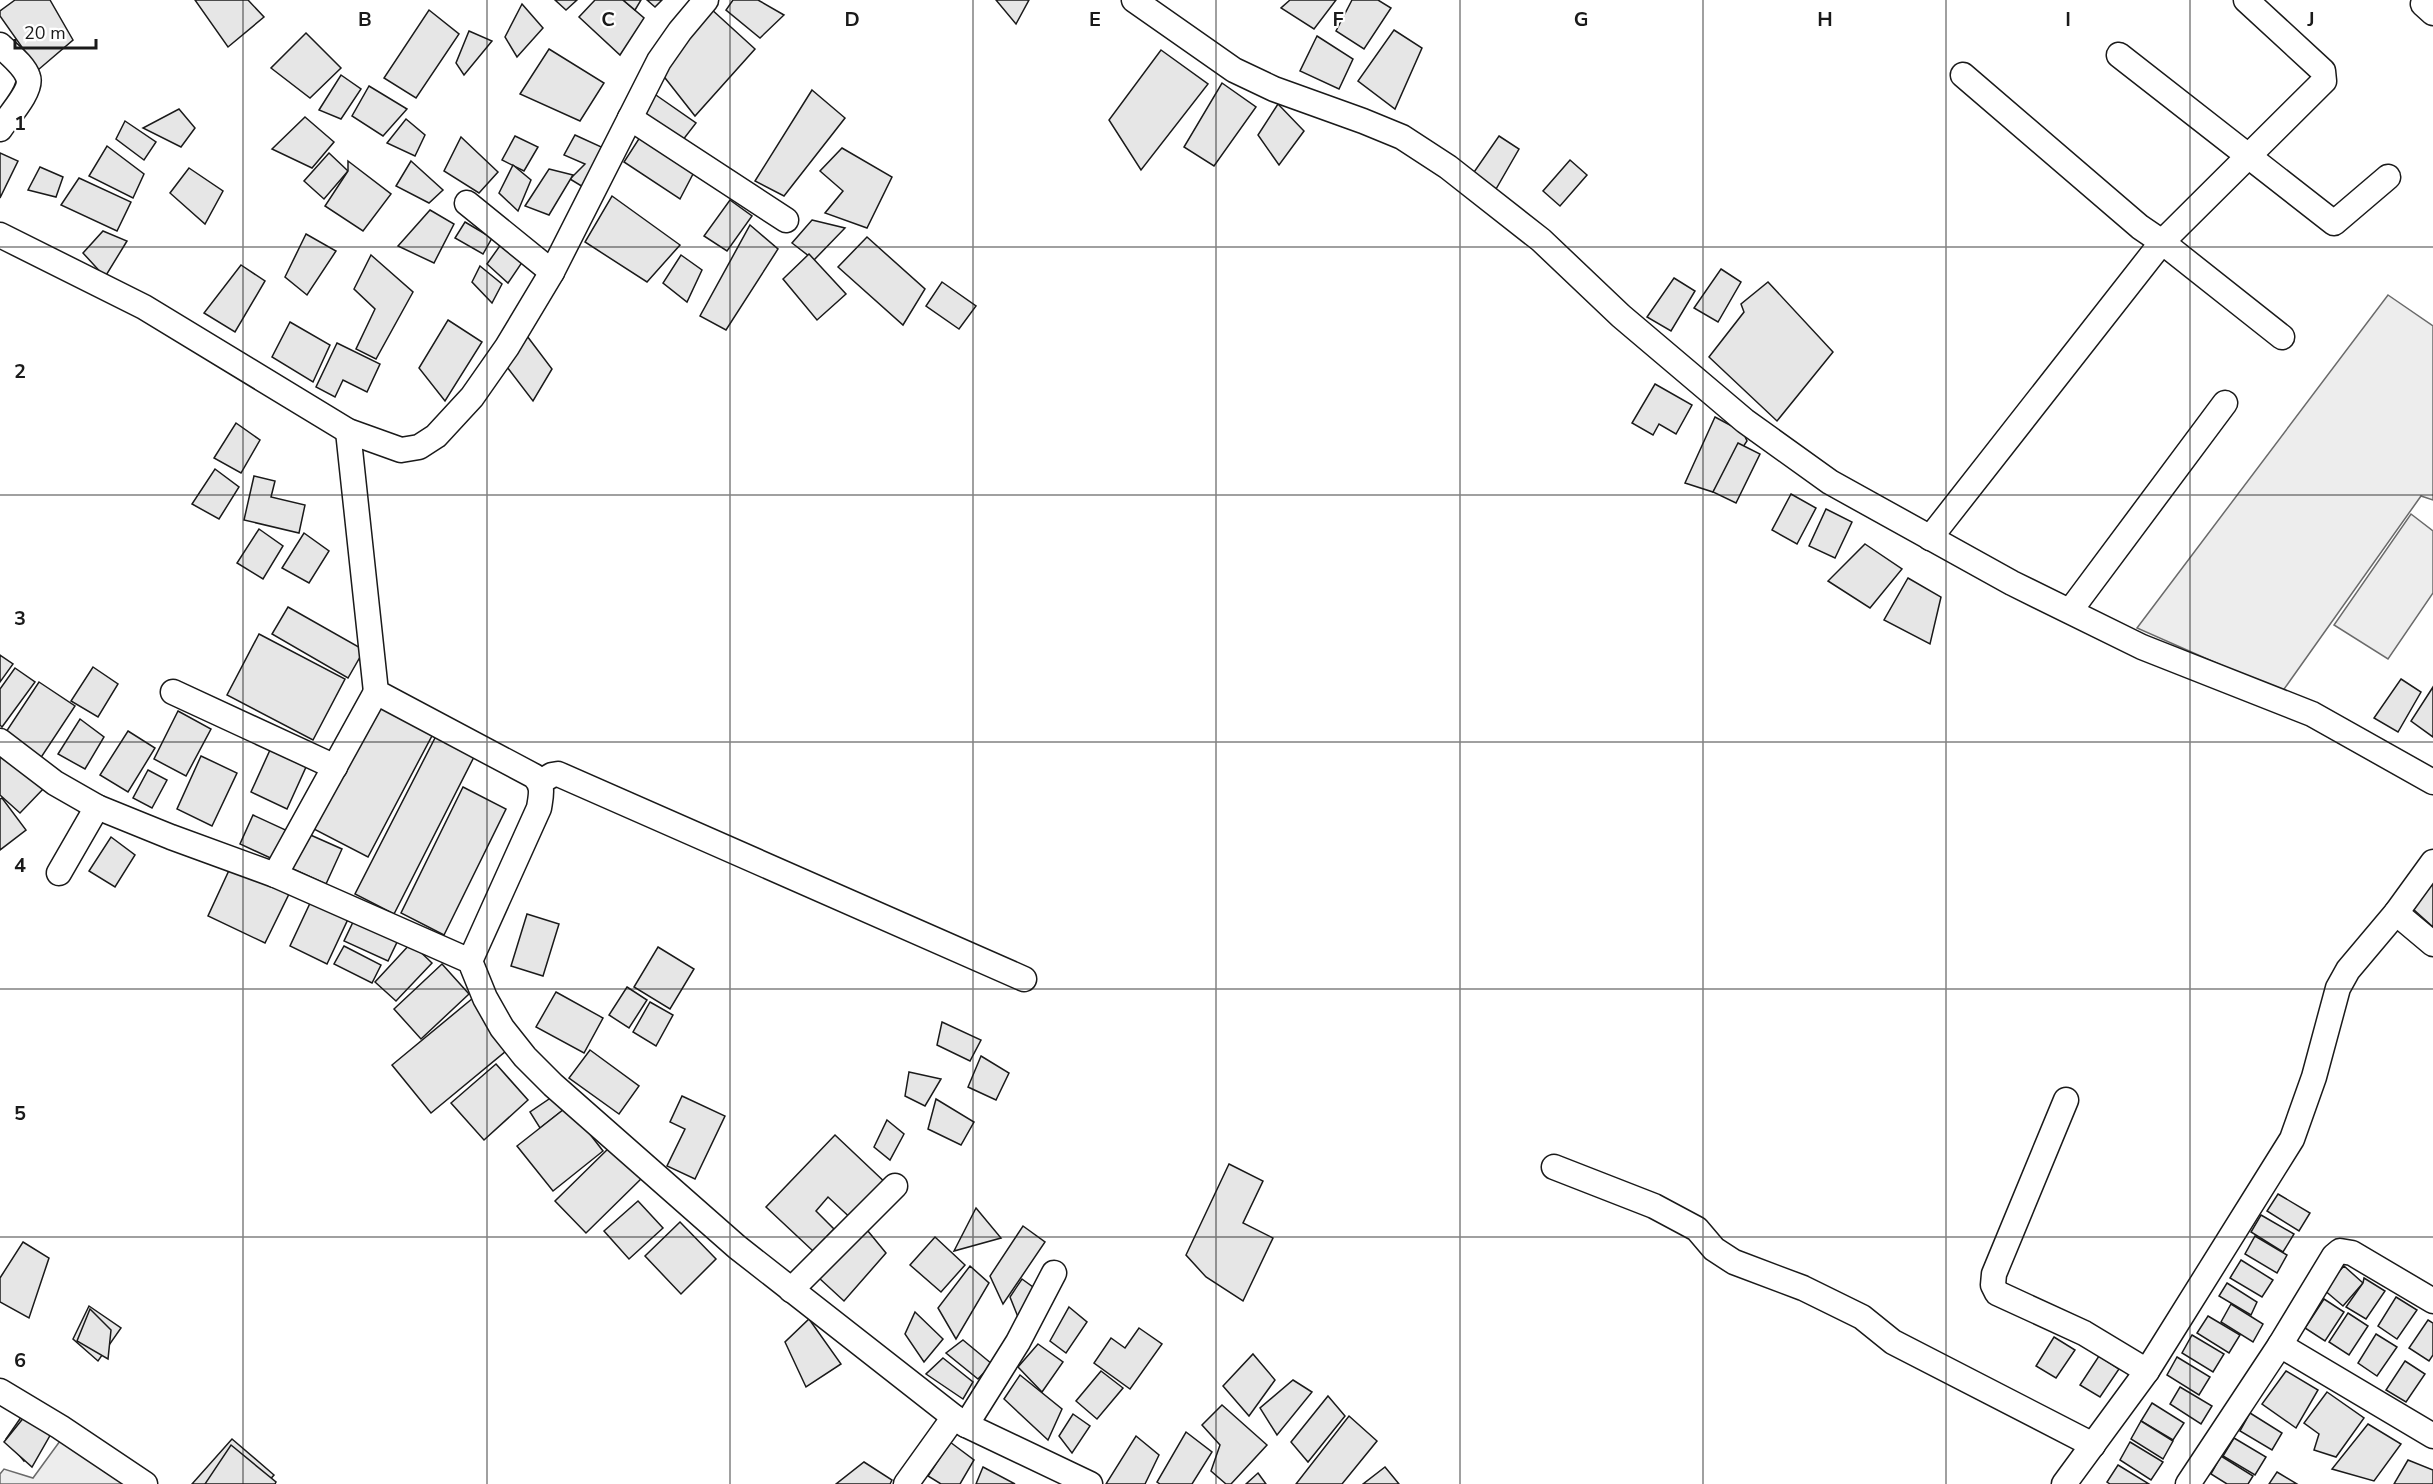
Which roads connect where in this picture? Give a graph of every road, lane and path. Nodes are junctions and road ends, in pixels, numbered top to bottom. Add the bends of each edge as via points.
1 (706, 0) edge
2 (2246, 0) edge
3 (2426, 0) edge
4 (1144, 3) edge
5 (2433, 13) edge
6 (0, 45) edge
7 (2119, 55) dead end
8 (1962, 75) dead end
9 (630, 118) junction
10 (0, 129) edge
11 (2248, 157) junction
12 (2388, 177) dead end
13 (466, 202) dead end
14 (786, 220) dead end
15 (0, 235) edge
16 (2162, 242) junction
17 (552, 272) junction
18 (2282, 337) dead end
19 (2225, 403) dead end
20 (348, 431) junction
21 (1930, 538) junction
22 (2070, 611) junction
23 (173, 692) dead end
24 (376, 692) junction
25 (0, 741) edge
26 (335, 767) junction
27 (540, 782) junction
28 (2433, 782) edge
29 (97, 807) junction
30 (2433, 862) edge
31 (58, 873) dead end
32 (275, 875) junction
33 (2396, 913) junction
34 (2433, 944) edge
35 (470, 961) junction
36 (1024, 980) dead end
37 (2066, 1100) dead end
38 (1554, 1167) dead end
39 (895, 1186) dead end
40 (1054, 1273) dead end
41 (791, 1290) junction
42 (2433, 1301) edge
43 (2280, 1346) junction
44 (2147, 1371) junction
45 (0, 1391) edge
46 (960, 1421) junction
47 (2433, 1436) edge
48 (2092, 1445) junction
49 (145, 1484) edge
50 (906, 1484) edge
51 (1090, 1484) edge
52 (2064, 1484) edge
53 (2188, 1484) edge

1 - 9 street via 659,61
2 - 11 street via 2323,71 2324,81
3 - 5 street via 2423,4
4 - 21 street via 1234,70 1402,137 1448,166 1541,240 1621,316 1745,421 1830,482
6 - 10 street via 28,77 28,89
7 - 11 street
8 - 16 street
9 - 14 street
9 - 17 street
11 - 12 street via 2334,223
11 - 16 street
13 - 17 street
15 - 20 street via 144,307
16 - 18 street
16 - 21 street
17 - 20 street via 472,397 436,436 419,447 402,450
19 - 22 street
20 - 24 street
21 - 22 street
22 - 28 street via 2142,647 2312,714
23 - 26 street
24 - 26 street
24 - 27 street
25 - 29 street via 56,783
26 - 32 street
27 - 35 street via 539,808
27 - 36 street via 558,774
29 - 31 street
29 - 32 street
30 - 33 street
32 - 35 street
33 - 34 street
33 - 44 street via 2348,970 2338,988 2314,1077 2292,1138
35 - 41 street via 501,1028 525,1057 737,1247
37 - 44 street via 1994,1274 1993,1285 1997,1293 2084,1333
38 - 48 street via 1654,1206 1697,1229 1714,1249 1734,1262 1803,1288 1862,1317 1893,1342
39 - 41 street
40 - 46 street via 1018,1342
41 - 46 street
42 - 43 street via 2352,1253 2340,1251
43 - 47 street
43 - 53 street
44 - 48 street
45 - 49 street
46 - 50 street
46 - 51 street
48 - 52 street

